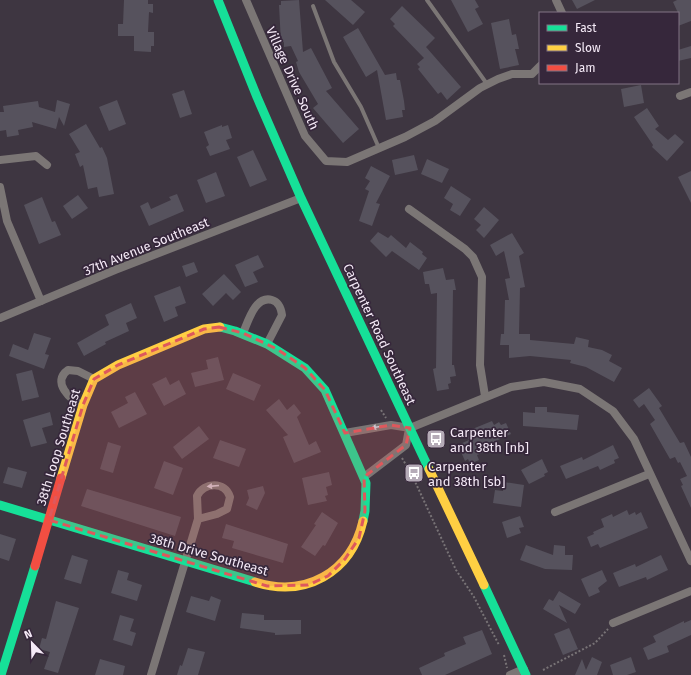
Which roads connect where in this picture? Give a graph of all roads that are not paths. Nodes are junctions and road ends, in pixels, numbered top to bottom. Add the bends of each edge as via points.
1 (218, 0) edge
2 (246, 0) edge
3 (427, 0) edge
4 (556, 0) edge
5 (313, 6) dead end
6 (562, 12) edge
7 (539, 67) edge
8 (487, 84) junction
9 (691, 92) edge
10 (680, 96) dead end
11 (379, 148) junction
12 (0, 160) edge
13 (47, 165) dead end
14 (0, 187) edge
15 (301, 198) junction
16 (409, 209) dead end
17 (41, 301) junction
18 (0, 318) edge
19 (243, 333) junction
20 (267, 344) junction
21 (94, 379) junction
22 (485, 396) junction
23 (83, 405) junction
24 (410, 428) junction
25 (344, 433) junction
26 (649, 474) junction
27 (364, 477) junction
28 (0, 506) edge
29 (555, 512) dead end
30 (198, 519) junction
31 (49, 520) junction
32 (186, 561) junction
33 (691, 561) edge
34 (691, 591) edge
35 (613, 624) road end
36 (525, 672) edge
37 (1, 675) edge
38 (151, 675) edge
39 (509, 675) edge

1 - 15 street, Carpenter Road Southeast
2 - 11 street, Village Drive South via 305,136 326,161 347,162
3 - 8 lane
4 - 6 street
5 - 11 lane via 334,62 361,107
7 - 8 street via 532,74 512,74
8 - 11 street via 435,121
9 - 10 street
12 - 13 street via 36,156
14 - 17 street via 7,221
15 - 17 street, 37th Avenue Southeast
15 - 24 street, Carpenter Road Southeast
16 - 22 street via 465,249 478,266 482,277 480,365
17 - 18 street, 37th Avenue Southeast
19 - 20 street, 38th Loop Southeast
19 - 20 street via 256,304 261,300 273,300 278,303 282,315
19 - 21 street, 38th Loop Southeast via 204,328 118,365
20 - 25 street, 38th Loop Southeast via 305,368 325,390
21 - 23 street, 38th Loop Southeast
21 - 23 street via 74,370 68,370 63,375 61,384 64,390 74,401
22 - 24 street
22 - 26 street via 511,386 544,382 580,389 612,411 634,439
23 - 31 street, 38th Loop Southeast
24 -> 25 street via 391,425
24 - 27 street via 406,445
24 - 36 street, Carpenter Road Southeast
25 - 27 street, 38th Drive Southeast
26 - 29 street
26 - 33 street
27 - 32 street, 38th Drive Southeast via 365,511 359,538 345,559 328,576 308,585 267,586
28 - 31 street, 38th Drive Southeast
30 -> 30 street via 227,509 230,502 229,493 217,485 211,485 199,492 196,500
30 - 32 street
31 - 32 street, 38th Drive Southeast
31 - 37 street, 38th Loop Southeast
32 - 38 street
34 - 35 street
36 - 39 street

